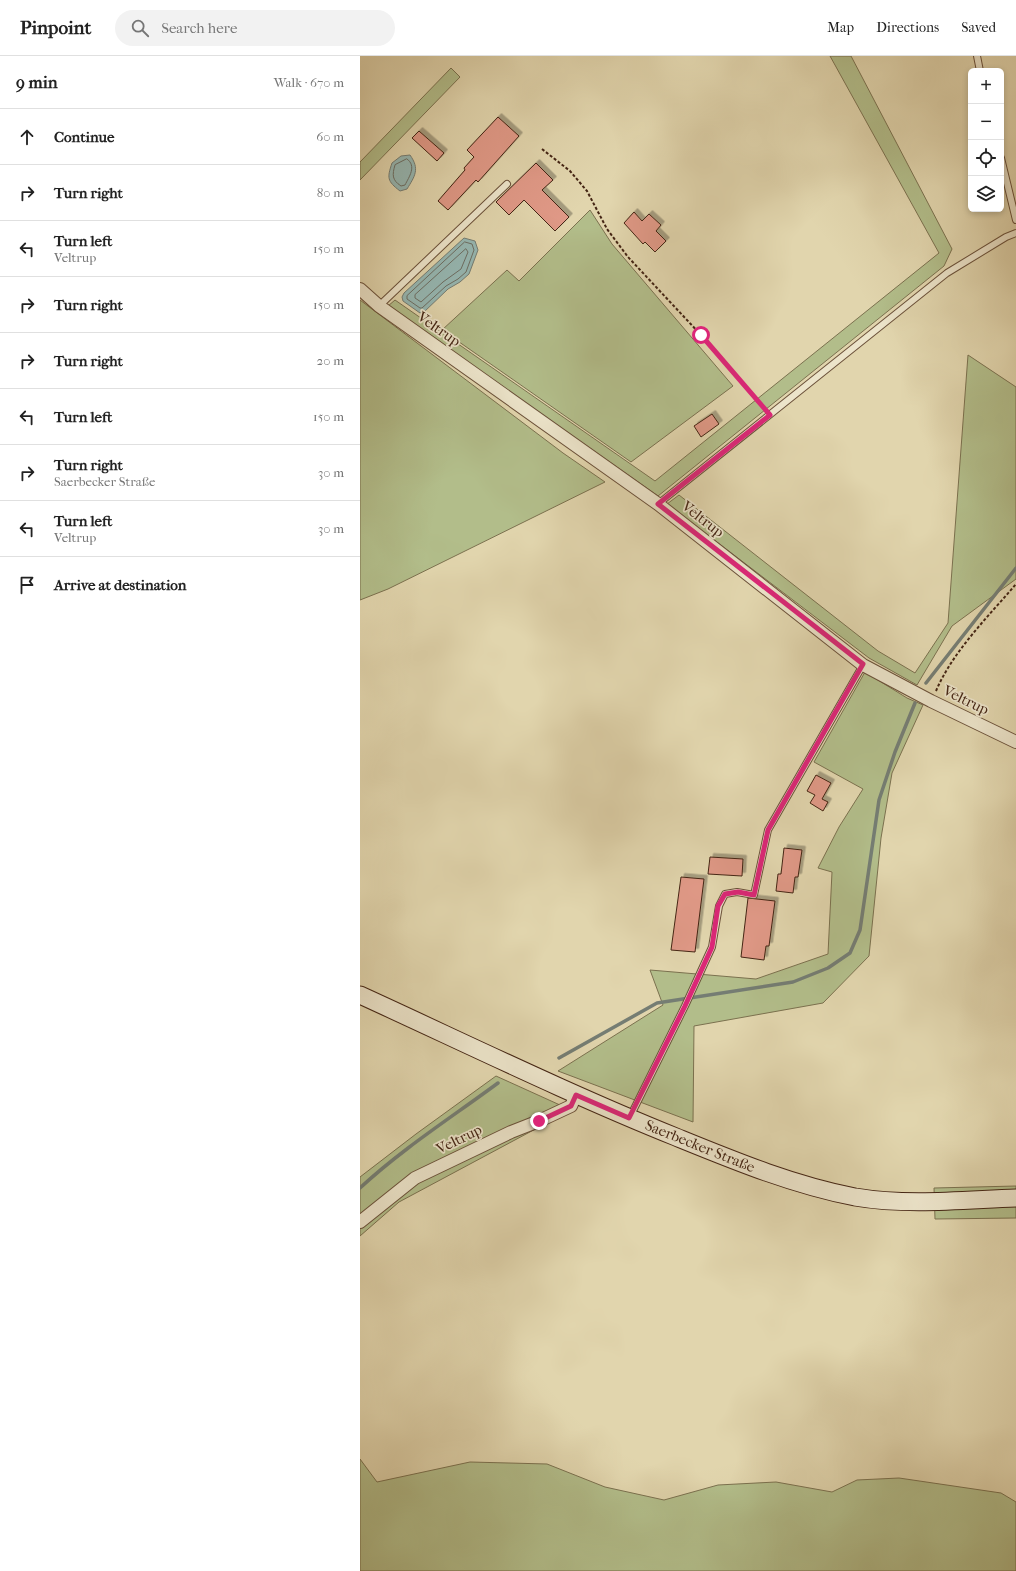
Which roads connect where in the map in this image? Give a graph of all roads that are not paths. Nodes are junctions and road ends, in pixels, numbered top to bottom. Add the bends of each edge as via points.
1 (977, 56) edge
2 (979, 68) edge
3 (1004, 170) edge
4 (507, 184) dead end
5 (1016, 220) edge
6 (1016, 233) edge
7 (360, 289) edge
8 (379, 306) junction
9 (658, 504) junction
10 (863, 664) junction
11 (1016, 742) edge
12 (360, 995) edge
13 (576, 1095) junction
14 (629, 1118) junction
15 (1016, 1198) edge
16 (360, 1222) edge

1 - 2 lane
3 - 5 lane
4 - 8 lane
6 - 9 lane via 947,273
7 - 8 street, Veltrup
8 - 9 street, Veltrup
9 - 10 street, Veltrup
10 - 11 street, Veltrup via 931,701
10 - 14 lane via 768,830 754,895 738,892 725,894 718,906 712,947
12 - 13 main road, Saerbecker Straße
13 - 14 main road, Saerbecker Straße
13 - 16 street, Veltrup via 571,1106 415,1178
14 - 15 main road, Saerbecker Straße via 751,1167 808,1186 856,1197 910,1202

